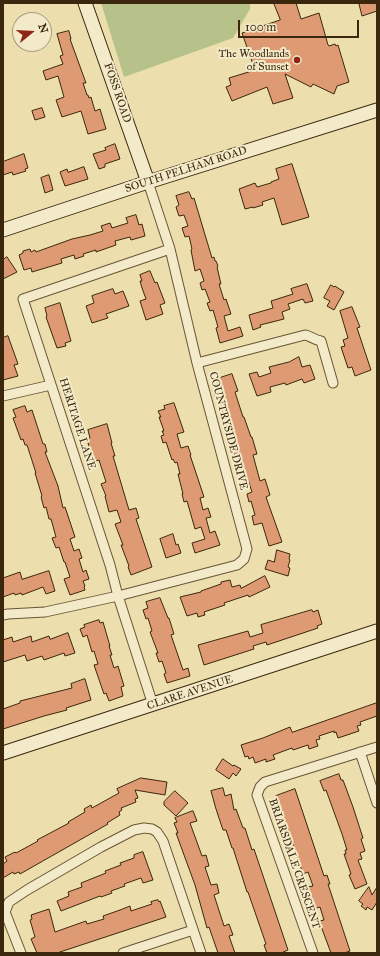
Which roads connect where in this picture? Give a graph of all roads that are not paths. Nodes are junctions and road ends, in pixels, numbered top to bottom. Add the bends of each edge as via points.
1 (86, 3) edge
2 (373, 111) edge
3 (148, 182) junction
4 (3, 230) edge
5 (170, 249) junction
6 (197, 363) junction
7 (333, 383) dead end
8 (51, 385) junction
9 (3, 396) edge
10 (118, 596) junction
11 (3, 615) edge
12 (377, 631) edge
13 (153, 705) junction
14 (377, 747) edge
15 (360, 752) junction
16 (3, 753) edge
17 (377, 803) edge
18 (193, 930) junction
19 (20, 953) edge
20 (123, 953) edge
21 (201, 953) edge
22 (313, 953) edge

1 - 3 street, FOSS ROAD
2 - 3 street, SOUTH PELHAM ROAD
3 - 4 street, SOUTH PELHAM ROAD
3 - 5 street, COUNTRYSIDE DRIVE
5 - 6 street, COUNTRYSIDE DRIVE
5 - 8 street, HERITAGE LANE via 23,299
6 - 7 street via 305,335 321,341
6 - 10 street, COUNTRYSIDE DRIVE via 247,549 244,559 237,565
8 - 9 street
8 - 10 street, HERITAGE LANE
10 - 11 street, COUNTRYSIDE DRIVE via 45,612
10 - 13 street, HERITAGE LANE
12 - 13 street, CLARE AVENUE
13 - 16 street, CLARE AVENUE
14 - 15 street, BRIARSDALE CRESCENT
15 - 17 street
15 - 22 street, BRIARSDALE CRESCENT via 265,782 260,787 258,795
18 - 19 street via 163,840 152,829 139,828 101,847 9,902 5,912
18 - 20 street
18 - 21 street

